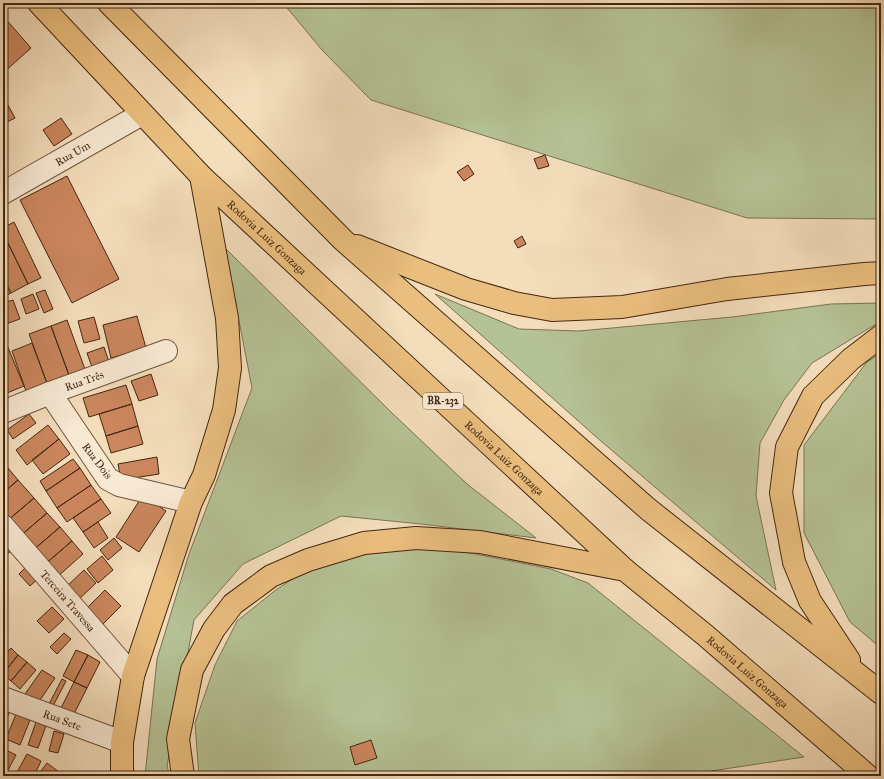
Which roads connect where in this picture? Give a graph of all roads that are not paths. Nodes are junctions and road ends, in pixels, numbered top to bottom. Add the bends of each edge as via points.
1 (39, 3) edge
2 (110, 3) edge
3 (142, 114) junction
4 (201, 176) junction
5 (3, 193) edge
6 (343, 240) junction
7 (881, 273) edge
8 (881, 336) edge
9 (166, 351) dead end
10 (50, 393) junction
11 (3, 412) edge
12 (191, 502) junction
13 (3, 526) edge
14 (625, 570) junction
15 (858, 675) junction
16 (133, 676) junction
17 (881, 693) edge
18 (3, 698) edge
19 (122, 742) junction
20 (122, 776) edge
21 (183, 776) edge
22 (868, 776) edge

1 - 3 highway, Rodovia Luiz Gonzaga / BR-232
2 - 6 highway
3 - 4 highway, Rodovia Luiz Gonzaga / BR-232
3 - 5 street, Rua Um
4 - 12 highway via 227,318 230,368 224,410 204,475
4 - 14 highway, Rodovia Luiz Gonzaga / BR-232
6 - 7 highway via 466,289 514,303 552,310 622,307 727,289
6 - 15 highway via 648,509
8 - 15 highway via 851,359 813,396 787,447 781,493 794,562 810,601
9 - 10 street, Rua Três
10 - 11 street, Rua Três
10 - 12 street, Rua Dois via 108,479 119,485
12 - 16 highway
13 - 16 street, Terceira Travessa
14 - 21 highway via 480,542 416,538 364,543 308,560 271,576 233,604 214,629 192,670 178,739
14 - 22 highway, Rodovia Luiz Gonzaga / BR-232 via 706,635
15 - 17 highway
16 - 19 highway
18 - 19 street, Rua Sete
19 - 20 highway

